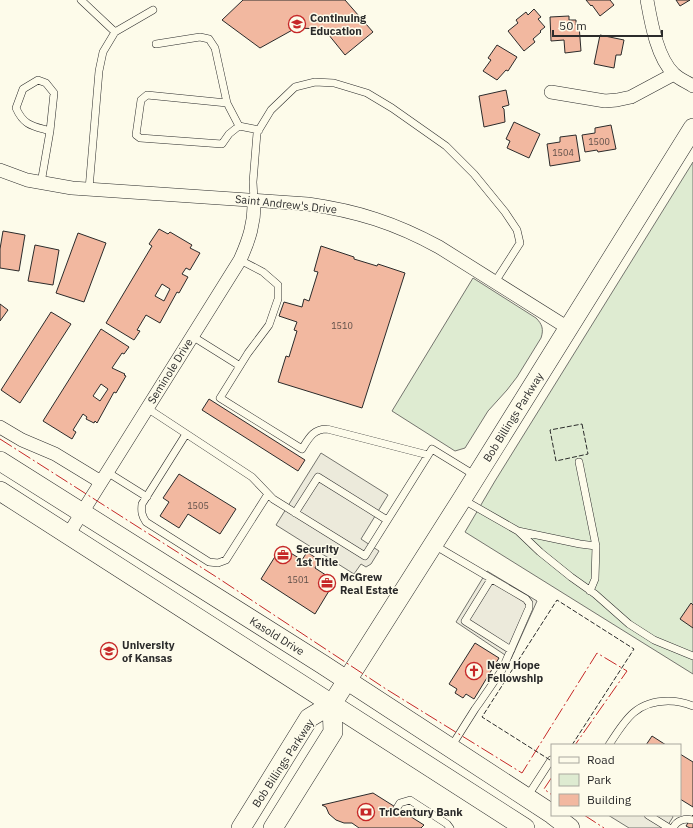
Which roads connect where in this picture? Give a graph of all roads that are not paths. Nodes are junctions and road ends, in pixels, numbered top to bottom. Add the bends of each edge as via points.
1 (81, 0) edge
2 (647, 0) edge
3 (153, 10) dead end
4 (115, 32) junction
5 (156, 44) dead end
6 (674, 74) junction
7 (693, 86) edge
8 (551, 92) dead end
9 (227, 103) junction
10 (238, 126) junction
11 (693, 128) edge
12 (259, 130) junction
13 (50, 131) junction
14 (0, 170) edge
15 (41, 183) junction
16 (89, 189) junction
17 (254, 200) junction
18 (240, 260) junction
19 (495, 282) junction
20 (568, 328) junction
21 (192, 336) junction
22 (240, 366) junction
23 (147, 408) junction
24 (0, 427) edge
25 (186, 434) junction
26 (428, 455) junction
27 (0, 461) edge
28 (579, 462) dead end
29 (476, 476) junction
30 (104, 477) junction
31 (0, 491) edge
32 (268, 494) junction
33 (147, 497) junction
34 (462, 499) junction
35 (82, 513) junction
36 (295, 513) junction
37 (387, 520) junction
38 (518, 531) junction
39 (68, 535) junction
40 (433, 545) junction
41 (596, 546) junction
42 (491, 579) junction
43 (590, 591) junction
44 (511, 650) junction
45 (693, 656) edge
46 (347, 680) junction
47 (332, 704) junction
48 (693, 706) edge
49 (610, 744) edge
50 (451, 747) junction
51 (551, 760) dead end
52 (527, 797) junction
53 (397, 808) dead end
54 (551, 814) edge
55 (650, 816) edge
56 (693, 820) edge
57 (241, 828) edge
58 (273, 828) edge
59 (450, 828) edge
60 (525, 828) edge
61 (669, 828) edge
62 (673, 828) edge

1 - 4 lane
2 - 6 street via 654,35
3 - 4 lane
4 - 16 lane via 103,52 99,71
5 - 9 lane via 200,37 209,39 215,48
6 - 7 street
6 - 8 street via 631,97 617,100 605,101
9 - 10 lane
9 - 10 lane via 147,95 140,100 136,135 140,138 222,144
10 - 12 lane
11 - 20 main road, Bob Billings Parkway
12 - 17 lane via 253,182
12 - 19 lane via 271,110 295,87 315,82 334,83 367,93 392,108 446,146 474,174 517,230 520,243
13 - 13 lane via 54,93 46,83 38,80 23,89 16,108 20,118 30,126
13 - 15 lane
14 - 15 street, Saint Andrew's Drive
15 - 16 street, Saint Andrew's Drive
16 - 17 street, Saint Andrew's Drive
17 - 18 street, Seminole Drive via 252,229
17 - 19 street, Saint Andrew's Drive via 333,208 389,223 439,246
18 - 21 street, Seminole Drive
18 - 22 lane via 262,272 278,285 278,299 269,325
19 - 20 street, Saint Andrew's Drive
20 - 29 main road, Bob Billings Parkway
21 - 22 lane
21 - 23 street, Seminole Drive
22 - 26 lane via 220,398 302,449 310,436 319,429 327,429
23 - 25 lane
23 - 30 street, Seminole Drive
24 - 30 street
25 - 32 lane via 252,477
25 - 33 lane
26 - 29 lane via 432,449
26 - 37 lane
27 - 35 main road, Kasold Drive
28 - 41 lane
29 - 34 main road, Bob Billings Parkway
30 - 33 lane
30 - 35 street, Seminole Drive
31 - 39 main road
32 - 33 lane via 226,560 218,562 209,562 146,522 141,511
32 - 36 lane
34 - 38 lane
34 - 40 main road, Bob Billings Parkway
35 - 39 street, Seminole Drive
35 - 46 main road, Kasold Drive
36 - 37 lane via 318,477
36 - 37 lane via 365,556
38 - 41 lane
38 - 43 lane
39 - 47 main road
40 - 42 lane
40 - 46 main road, Bob Billings Parkway
41 - 43 lane via 595,579
42 - 44 lane via 530,603
42 - 44 lane via 465,621
43 - 45 lane via 629,624 654,640
44 - 50 lane via 502,670
46 - 47 main road, Bob Billings Parkway
46 - 50 main road, Kasold Drive
47 - 57 main road, Bob Billings Parkway via 309,718
47 - 58 main road, Bob Billings Parkway via 333,732
47 - 60 main road
48 - 49 lane via 674,701 660,701 642,706 627,718
50 - 52 main road, Kasold Drive
51 - 52 lane
52 - 54 main road, Kasold Drive
53 - 59 lane via 400,803 410,800
55 - 61 lane
56 - 62 lane via 683,819

